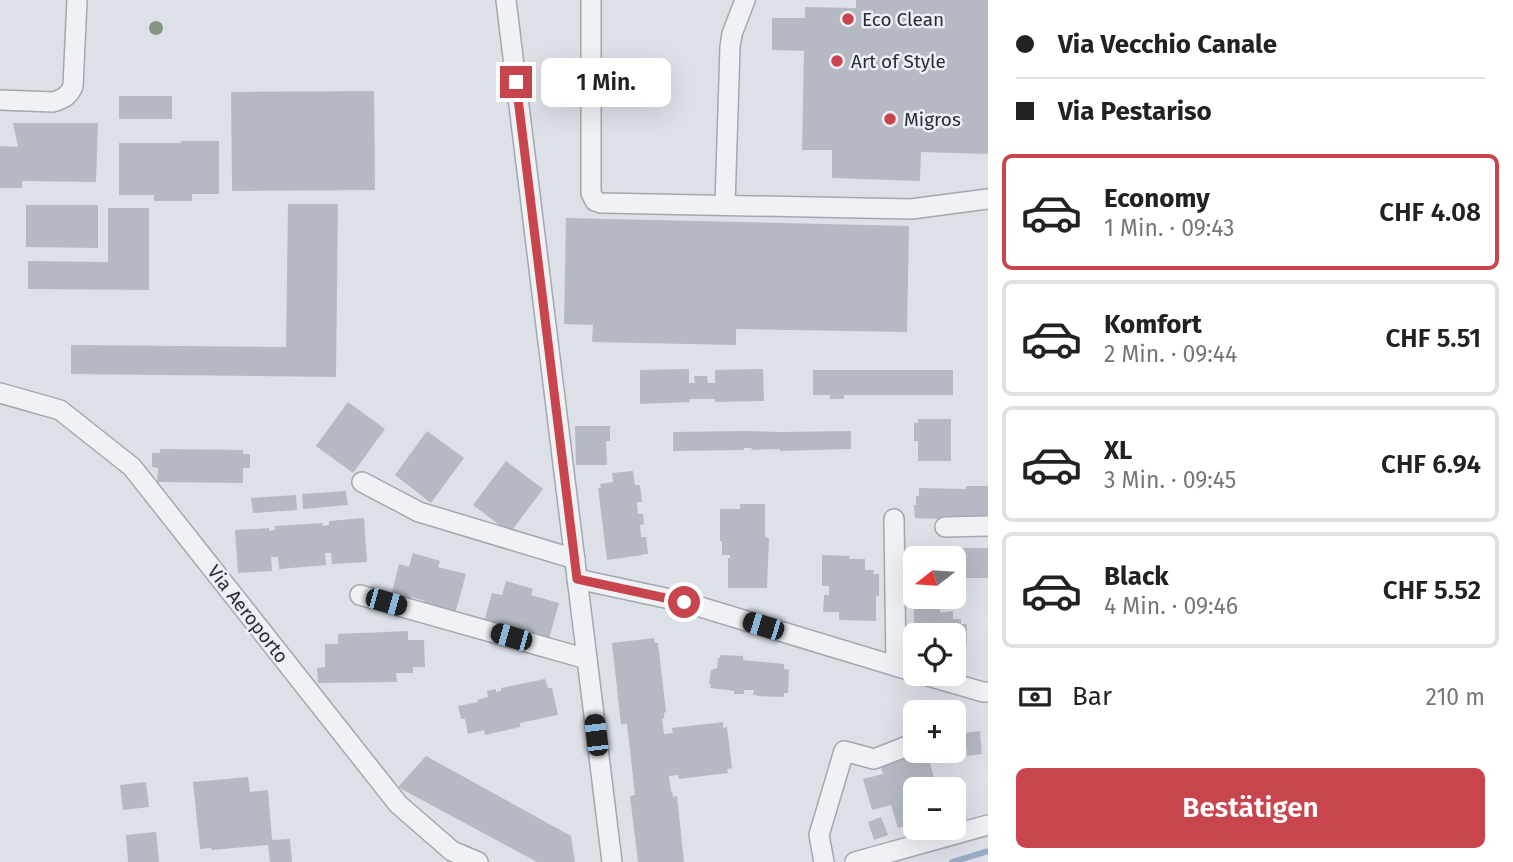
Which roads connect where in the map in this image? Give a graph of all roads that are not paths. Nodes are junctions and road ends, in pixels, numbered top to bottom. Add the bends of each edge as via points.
1 (77, 0) edge
2 (506, 0) edge
3 (591, 0) edge
4 (744, 0) edge
5 (0, 100) edge
6 (988, 199) edge
7 (725, 205) junction
8 (0, 393) edge
9 (362, 482) dead end
10 (894, 519) dead end
11 (988, 526) edge
12 (945, 527) dead end
13 (575, 559) junction
14 (577, 579) junction
15 (360, 595) dead end
16 (903, 632) edge
17 (587, 659) junction
18 (903, 668) edge
19 (962, 686) edge
20 (988, 692) edge
21 (903, 748) edge
22 (988, 825) edge
23 (478, 862) edge
24 (612, 862) edge
25 (824, 862) edge
26 (855, 862) edge

1 - 5 street via 71,92 53,102
2 - 13 street
3 - 7 street via 593,199 601,203
4 - 7 street via 730,47
6 - 7 street via 911,209
8 - 23 street, Via Aeroporto via 60,411 132,467 398,804 452,851
9 - 13 street via 419,512
10 - 16 street
11 - 12 street
13 - 14 street
14 - 17 street
14 - 18 street via 684,602
15 - 17 street
17 - 24 street
19 - 20 street
21 - 25 street via 874,759 844,751 819,835
22 - 26 street

